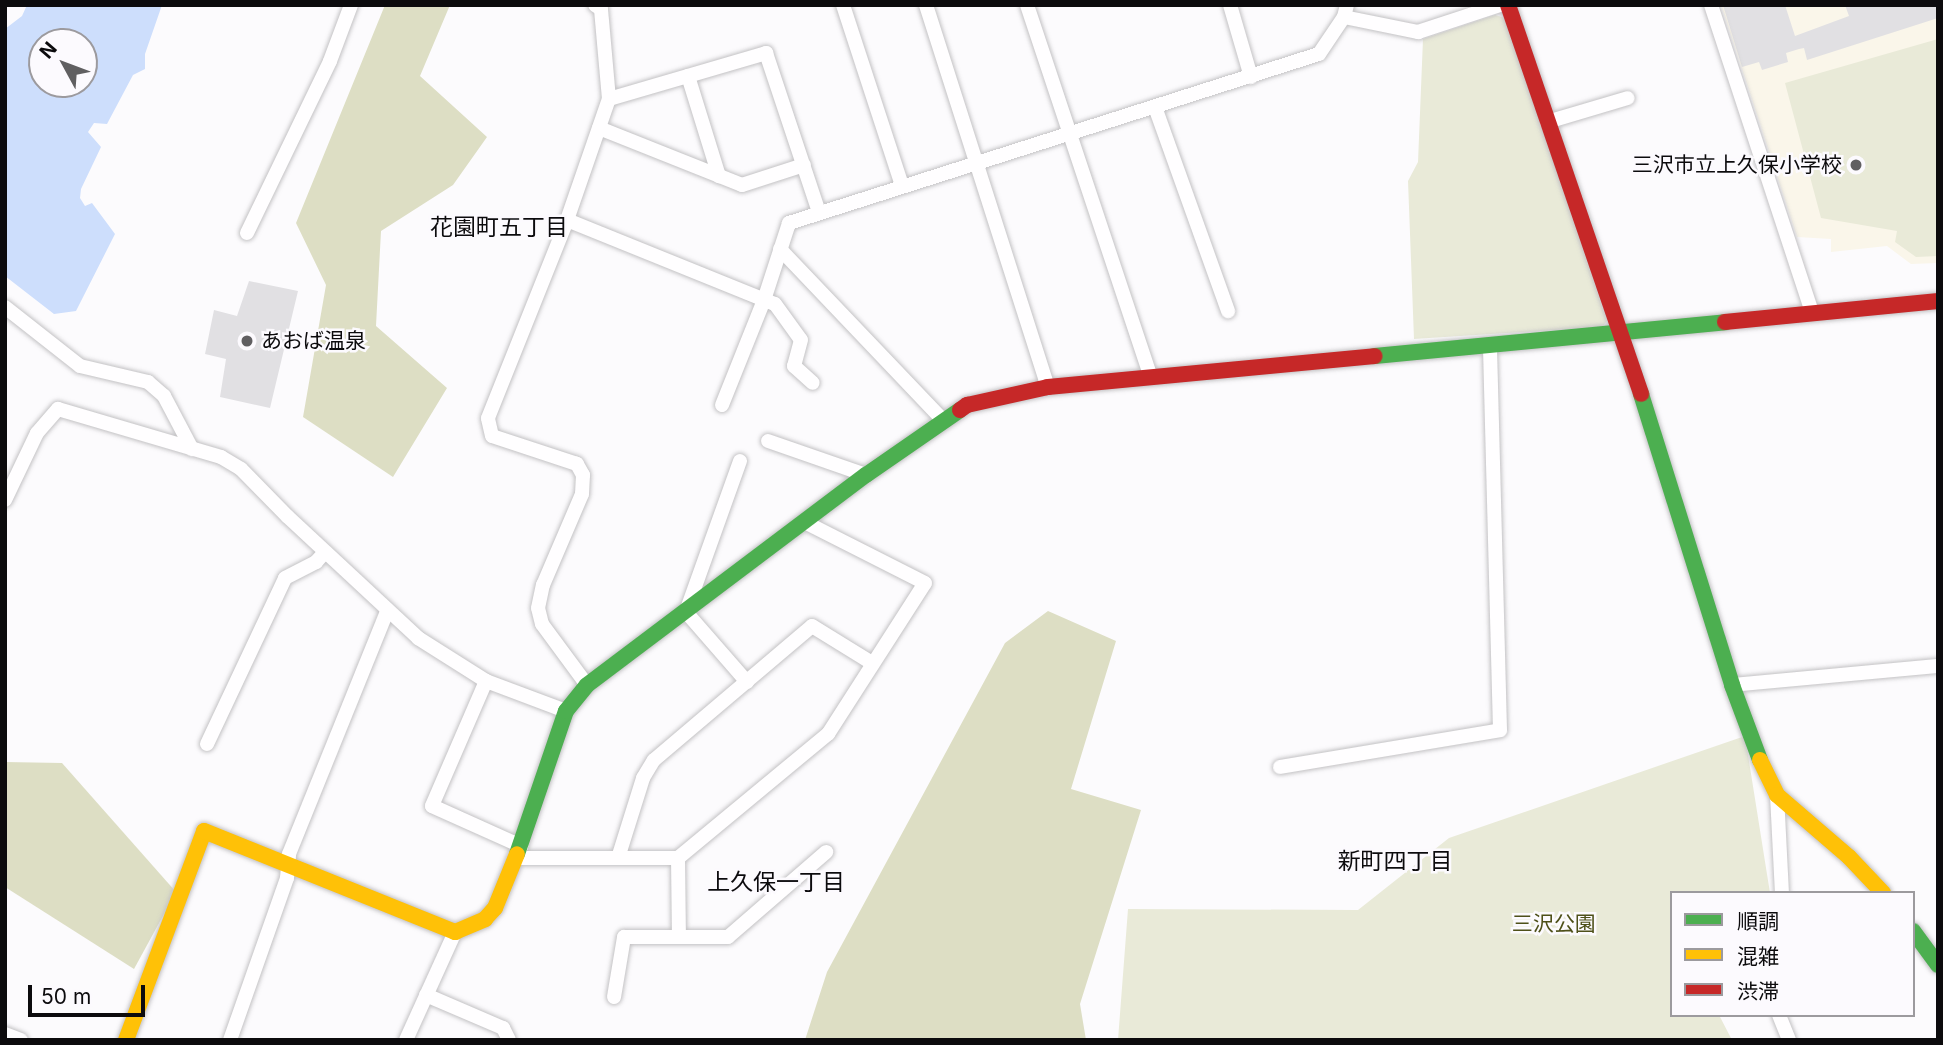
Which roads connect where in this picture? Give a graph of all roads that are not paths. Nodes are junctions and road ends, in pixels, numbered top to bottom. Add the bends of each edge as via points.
1 (351, 5) edge
2 (595, 5) edge
3 (843, 5) edge
4 (926, 5) edge
5 (1027, 5) edge
6 (1230, 5) edge
7 (1500, 5) edge
8 (1508, 5) edge
9 (1711, 5) edge
10 (1345, 11) edge
11 (688, 76) junction
12 (1251, 76) junction
13 (609, 99) junction
14 (1628, 99) dead end
15 (1155, 107) junction
16 (1547, 122) junction
17 (599, 128) junction
18 (1068, 135) junction
19 (975, 164) junction
20 (804, 165) junction
21 (719, 176) junction
22 (902, 186) junction
23 (819, 212) junction
24 (567, 220) junction
25 (247, 233) dead end
26 (780, 249) junction
27 (764, 300) junction
28 (1938, 302) edge
29 (5, 307) edge
30 (1228, 311) dead end
31 (1812, 312) junction
32 (1621, 331) junction
33 (1490, 346) junction
34 (1150, 375) junction
35 (813, 383) dead end
36 (1048, 387) junction
37 (722, 405) dead end
38 (943, 420) junction
39 (768, 441) dead end
40 (192, 449) junction
41 (740, 461) dead end
42 (866, 475) junction
43 (5, 500) edge
44 (805, 523) junction
45 (326, 552) junction
46 (387, 612) junction
47 (686, 612) junction
48 (872, 663) junction
49 (1938, 666) edge
50 (486, 681) junction
51 (747, 682) junction
52 (587, 685) junction
53 (1732, 685) junction
54 (566, 711) junction
55 (207, 744) dead end
56 (1280, 767) dead end
57 (1777, 795) junction
58 (519, 852) junction
59 (826, 852) dead end
60 (618, 858) junction
61 (678, 858) junction
62 (289, 864) junction
63 (1782, 891) edge
64 (1882, 891) edge
65 (455, 932) junction
66 (1915, 934) edge
67 (679, 937) junction
68 (1938, 965) edge
69 (426, 995) junction
70 (614, 997) dead end
71 (1781, 1017) edge
72 (5, 1034) edge
73 (21, 1040) edge
74 (125, 1040) edge
75 (230, 1040) edge
76 (406, 1040) edge
77 (509, 1040) edge
78 (1789, 1040) edge

1 - 25 street via 330,61
2 - 13 street via 601,9
3 - 22 street
4 - 19 street
5 - 18 street
6 - 12 street
7 - 10 street via 1418,32
8 - 16 street
9 - 31 street
10 - 12 street via 1319,54
11 - 13 street
11 - 20 street via 766,54
11 - 21 street
12 - 15 street
13 - 17 street
14 - 16 street
15 - 18 street
15 - 30 street
16 - 32 street
17 - 21 street
17 - 24 street
18 - 19 street
18 - 34 street
19 - 22 street
19 - 36 street
20 - 21 street via 742,185
20 - 23 street
22 - 23 street
23 - 26 street via 789,223
24 - 27 street
24 - 52 street via 488,418 492,436 577,464 583,475 582,494 543,585 538,608 542,624
26 - 27 street
26 - 38 street
27 - 35 street via 775,304 801,340 794,366
27 - 37 street
28 - 31 street
29 - 40 street via 80,366 148,382 164,396
31 - 32 street
32 - 33 street
32 - 53 street
33 - 34 street
33 - 56 street via 1500,730
34 - 36 street
36 - 38 street via 976,402
38 - 42 street
39 - 42 street
40 - 43 street via 58,410 37,433
40 - 45 street via 242,469
41 - 47 street
42 - 44 street
44 - 47 street
44 - 48 street via 925,583
45 - 46 street
45 - 55 street via 285,578
46 - 50 street via 418,638
46 - 62 street via 289,854
47 - 51 street
47 - 52 street
48 - 51 street via 812,626
48 - 61 street via 828,734
49 - 53 street
50 - 54 street
50 - 58 street via 432,806
51 - 60 street via 654,760 643,778
52 - 54 street
53 - 57 street
54 - 58 street
57 - 63 street
57 - 64 street
58 - 60 street
58 - 65 street via 495,908 472,927
59 - 67 street via 728,937
60 - 61 street
61 - 67 street
62 - 65 street
62 - 74 street via 204,831
62 - 75 street
65 - 69 street
66 - 68 street
67 - 70 street via 624,937
69 - 76 street
69 - 77 street via 503,1028
71 - 78 street
72 - 73 street

